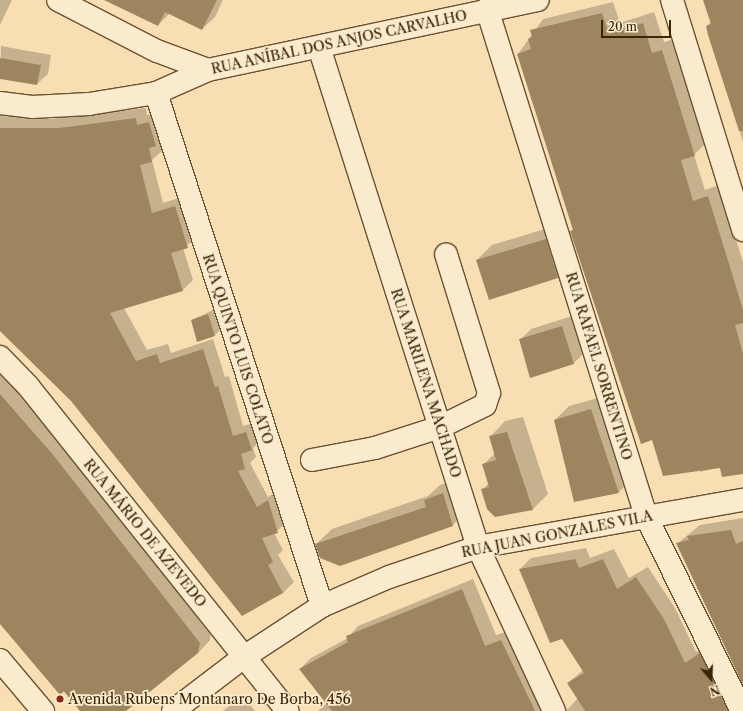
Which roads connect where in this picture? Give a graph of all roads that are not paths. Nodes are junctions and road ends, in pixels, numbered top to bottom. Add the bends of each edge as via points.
1 (58, 0) edge
2 (538, 0) edge
3 (672, 0) edge
4 (488, 9) junction
5 (318, 47) junction
6 (208, 70) junction
7 (156, 93) junction
8 (0, 103) edge
9 (743, 230) edge
10 (446, 254) dead end
11 (0, 357) edge
12 (440, 427) junction
13 (312, 460) dead end
14 (743, 500) edge
15 (646, 516) junction
16 (478, 547) junction
17 (322, 606) junction
18 (244, 656) junction
19 (0, 660) edge
20 (42, 711) edge
21 (173, 711) edge
22 (286, 711) edge
23 (554, 711) edge
24 (742, 711) edge

1 - 6 street via 158,50
2 - 4 street, RUA ANÍBAL DOS ANJOS CARVALHO
3 - 9 street
4 - 5 street, RUA ANÍBAL DOS ANJOS CARVALHO
4 - 15 street, RUA RAFAEL SORRENTINO
5 - 6 street, RUA ANÍBAL DOS ANJOS CARVALHO
5 - 12 street, RUA MARILENA MACHADO
6 - 7 street, RUA ANÍBAL DOS ANJOS CARVALHO
7 - 8 street, RUA ANÍBAL DOS ANJOS CARVALHO via 32,107
7 - 17 street, RUA QUINTO LUIS COLATO
10 - 12 street via 489,393 485,405
11 - 18 street, RUA MÁRIO DE AZEVEDO via 33,392
12 - 13 street via 375,448
12 - 16 street, RUA MARILENA MACHADO
14 - 15 street, RUA JUAN GONZALES VILA
15 - 16 street, RUA JUAN GONZALES VILA
15 - 24 street, RUA RAFAEL SORRENTINO
16 - 17 street, RUA JUAN GONZALES VILA via 389,577
16 - 23 street, RUA MARILENA MACHADO
17 - 18 street, RUA JUAN GONZALES VILA
18 - 21 street, RUA JUAN GONZALES VILA
18 - 22 street, RUA MÁRIO DE AZEVEDO
19 - 20 street

